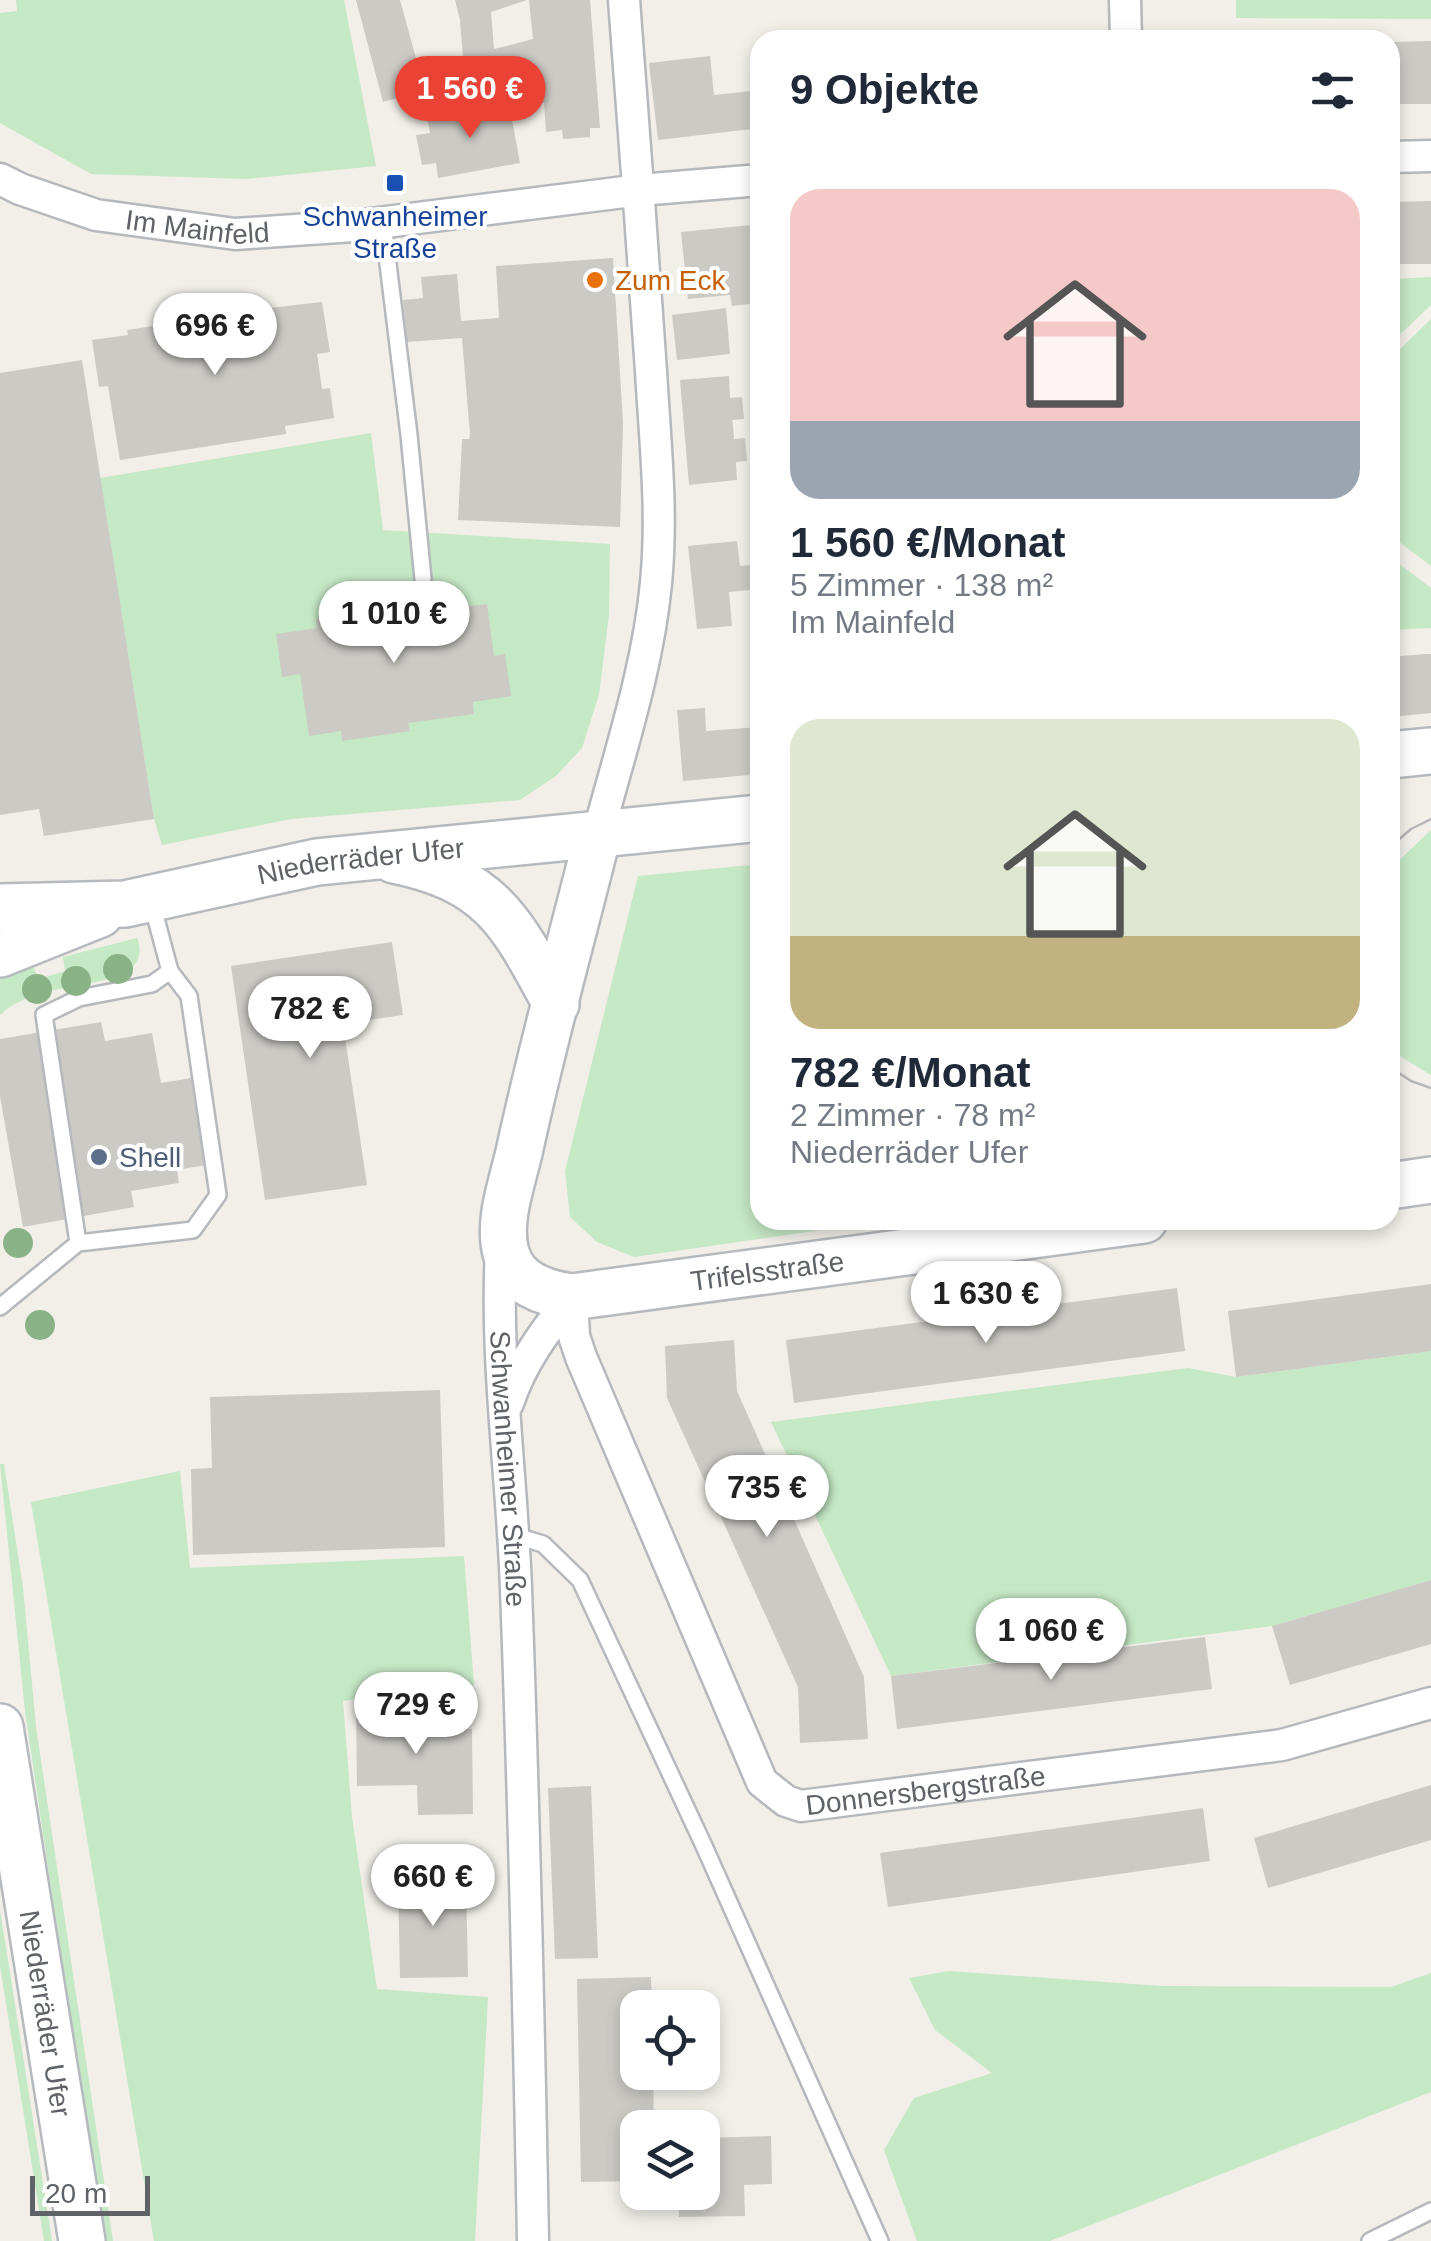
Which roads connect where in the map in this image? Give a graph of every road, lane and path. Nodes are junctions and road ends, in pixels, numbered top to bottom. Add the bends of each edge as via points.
1 (624, 0) edge
2 (1125, 0) edge
3 (1126, 30) edge
4 (1431, 156) edge
5 (1400, 157) edge
6 (0, 179) edge
7 (750, 181) edge
8 (640, 190) junction
9 (383, 223) junction
10 (423, 579) dead end
11 (1431, 751) edge
12 (1400, 754) edge
13 (750, 819) edge
14 (598, 834) junction
15 (368, 855) junction
16 (0, 882) edge
17 (138, 902) junction
18 (76, 905) junction
19 (0, 907) edge
20 (0, 954) edge
21 (170, 971) junction
22 (556, 1004) junction
23 (1431, 1180) edge
24 (1400, 1185) edge
25 (502, 1230) junction
26 (1070, 1230) edge
27 (78, 1243) junction
28 (572, 1297) junction
29 (0, 1307) edge
30 (504, 1415) junction
31 (513, 1535) junction
32 (1431, 1703) edge
33 (0, 1727) edge
34 (1431, 2211) edge
35 (82, 2241) edge
36 (533, 2241) edge
37 (880, 2241) edge
38 (1370, 2241) edge

1 - 8 street, Schwanheimer Straße
2 - 3 street
4 - 5 street
6 - 9 street, Im Mainfeld via 96,214 234,234
7 - 8 street, Im Mainfeld
8 - 9 street, Im Mainfeld
8 - 14 street, Schwanheimer Straße via 660,522 656,586 634,703
9 - 10 lane
11 - 12 street
13 - 14 street, Niederräder Ufer
14 - 15 street, Niederräder Ufer
14 - 22 street, Schwanheimer Straße
15 - 17 street, Niederräder Ufer
15 - 22 street via 432,868 484,895 516,934
16 - 18 street, Niederräder Ufer
17 - 18 street, Niederräder Ufer
17 - 20 street, Niederräder Ufer
17 - 21 lane
18 - 19 street, Niederräder Ufer
21 - 27 lane via 152,984 79,998 44,1015
21 - 27 lane via 189,996 218,1195 193,1230
22 - 25 street, Schwanheimer Straße
23 - 24 street
25 - 28 street, Trifelsstraße via 518,1274 546,1293
25 - 30 street, Schwanheimer Straße
26 - 28 street, Trifelsstraße
27 - 29 lane
28 - 30 street via 529,1353
28 - 32 street, Donnersbergstraße via 574,1336 596,1393 762,1782 786,1801 802,1806 1282,1745
30 - 31 street, Schwanheimer Straße
31 - 36 street, Schwanheimer Straße
31 - 37 lane via 542,1544 580,1580
33 - 35 street, Niederräder Ufer
34 - 38 lane

